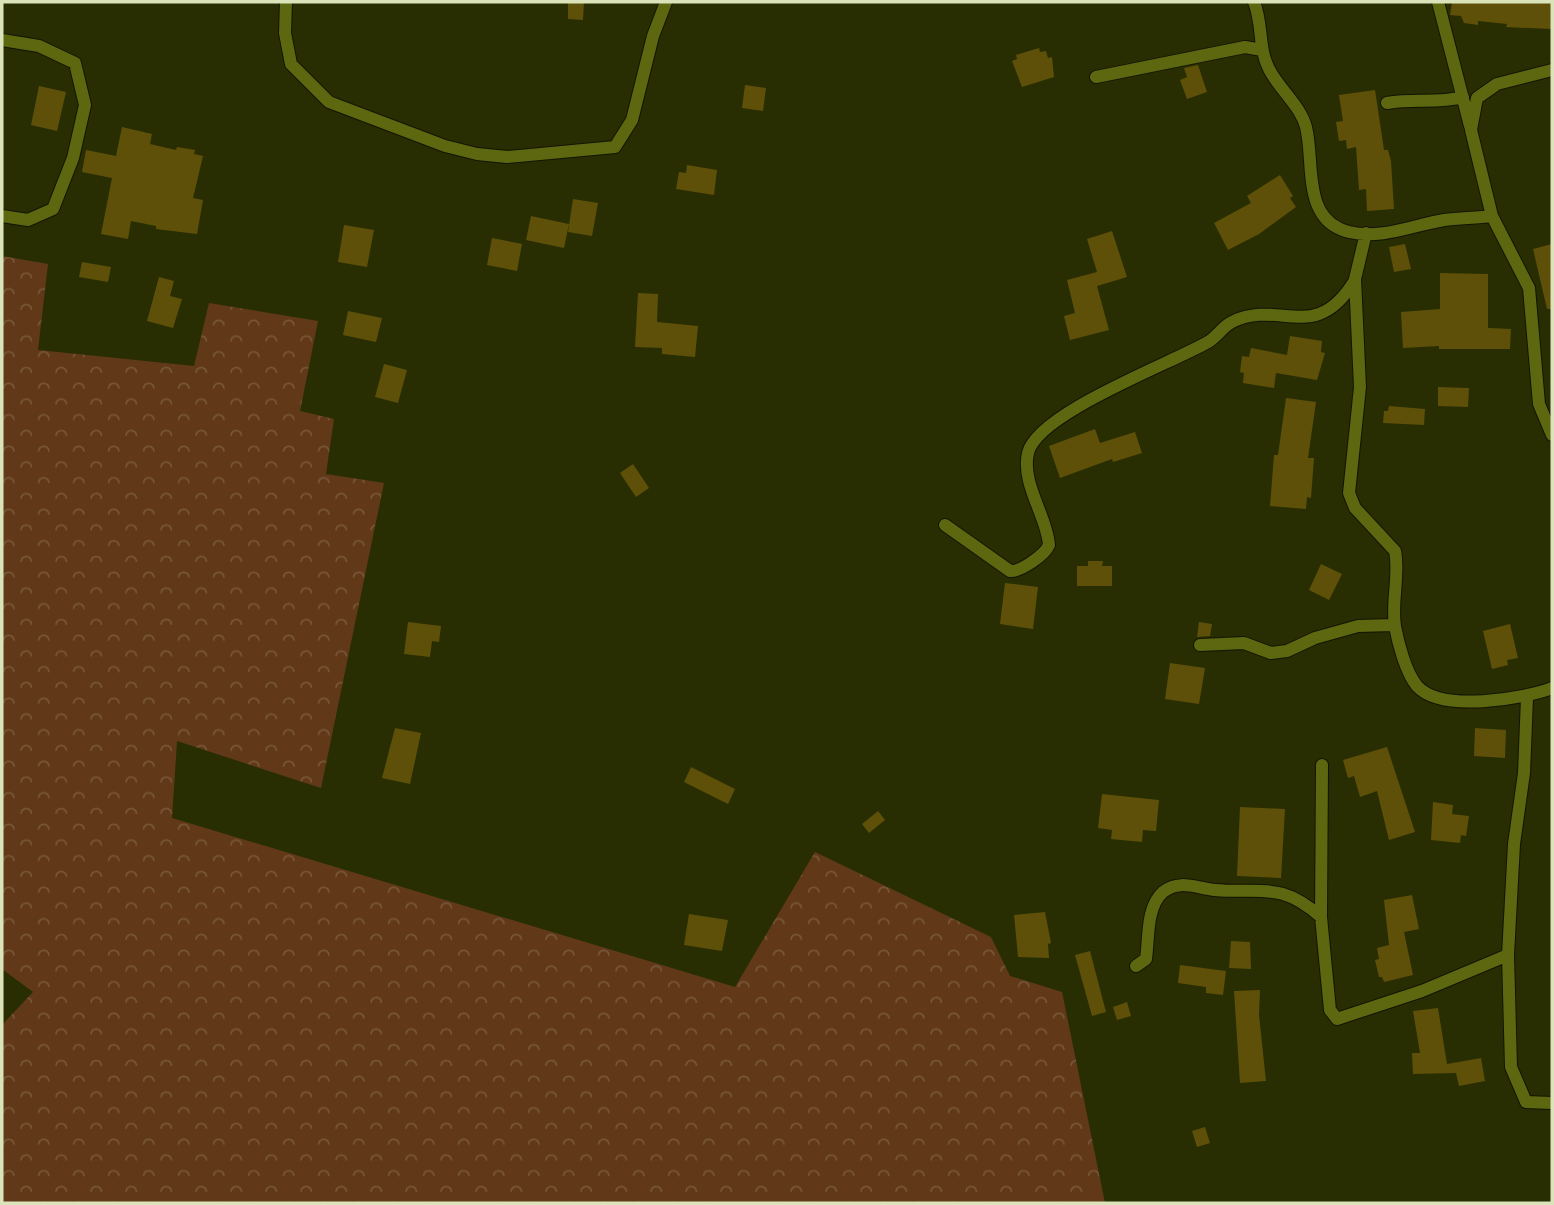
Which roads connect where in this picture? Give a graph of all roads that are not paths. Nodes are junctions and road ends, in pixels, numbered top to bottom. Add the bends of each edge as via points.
1 (286, 2) edge
2 (666, 2) edge
3 (1254, 2) edge
4 (1438, 2) edge
5 (2, 40) edge
6 (1262, 50) junction
7 (1552, 70) edge
8 (1096, 77) dead end
9 (1463, 97) junction
10 (1387, 103) dead end
11 (1471, 130) junction
12 (2, 216) edge
13 (1492, 216) junction
14 (1366, 233) junction
15 (1355, 279) junction
16 (1552, 435) edge
17 (945, 525) dead end
18 (1394, 625) junction
19 (1200, 645) dead end
20 (1552, 688) edge
21 (1527, 698) junction
22 (1322, 765) dead end
23 (1321, 917) junction
24 (1508, 955) junction
25 (1136, 966) dead end
26 (1552, 1102) edge

1 - 2 street via 291,64 329,102 445,146 506,157 615,147 632,120
3 - 6 street
4 - 9 street
5 - 12 street via 38,46 75,63 85,104 74,158 53,209 28,220
6 - 8 street via 1245,47
6 - 14 street via 1306,127 1309,174 1317,206 1333,225 1350,233
7 - 11 street via 1497,84 1477,98
9 - 10 street via 1431,104
9 - 11 street
11 - 13 street
13 - 14 street
13 - 16 street via 1529,288 1539,404
14 - 15 street
15 - 17 street via 1343,299 1319,315 1254,316 1232,322 1210,341 1069,410 1040,435 1030,448 1028,464 1049,545 1046,553 1016,572
15 - 18 street via 1360,387 1349,493 1355,508 1395,551
18 - 19 street via 1358,626 1271,653 1244,643
18 - 21 street via 1418,687 1443,699
20 - 21 street
21 - 24 street
22 - 23 street
23 - 24 street via 1330,1010 1337,1019 1422,991
23 - 25 street via 1302,900 1264,888 1215,890 1180,884 1163,892 1152,908 1146,959
24 - 26 street via 1511,1067 1526,1102

